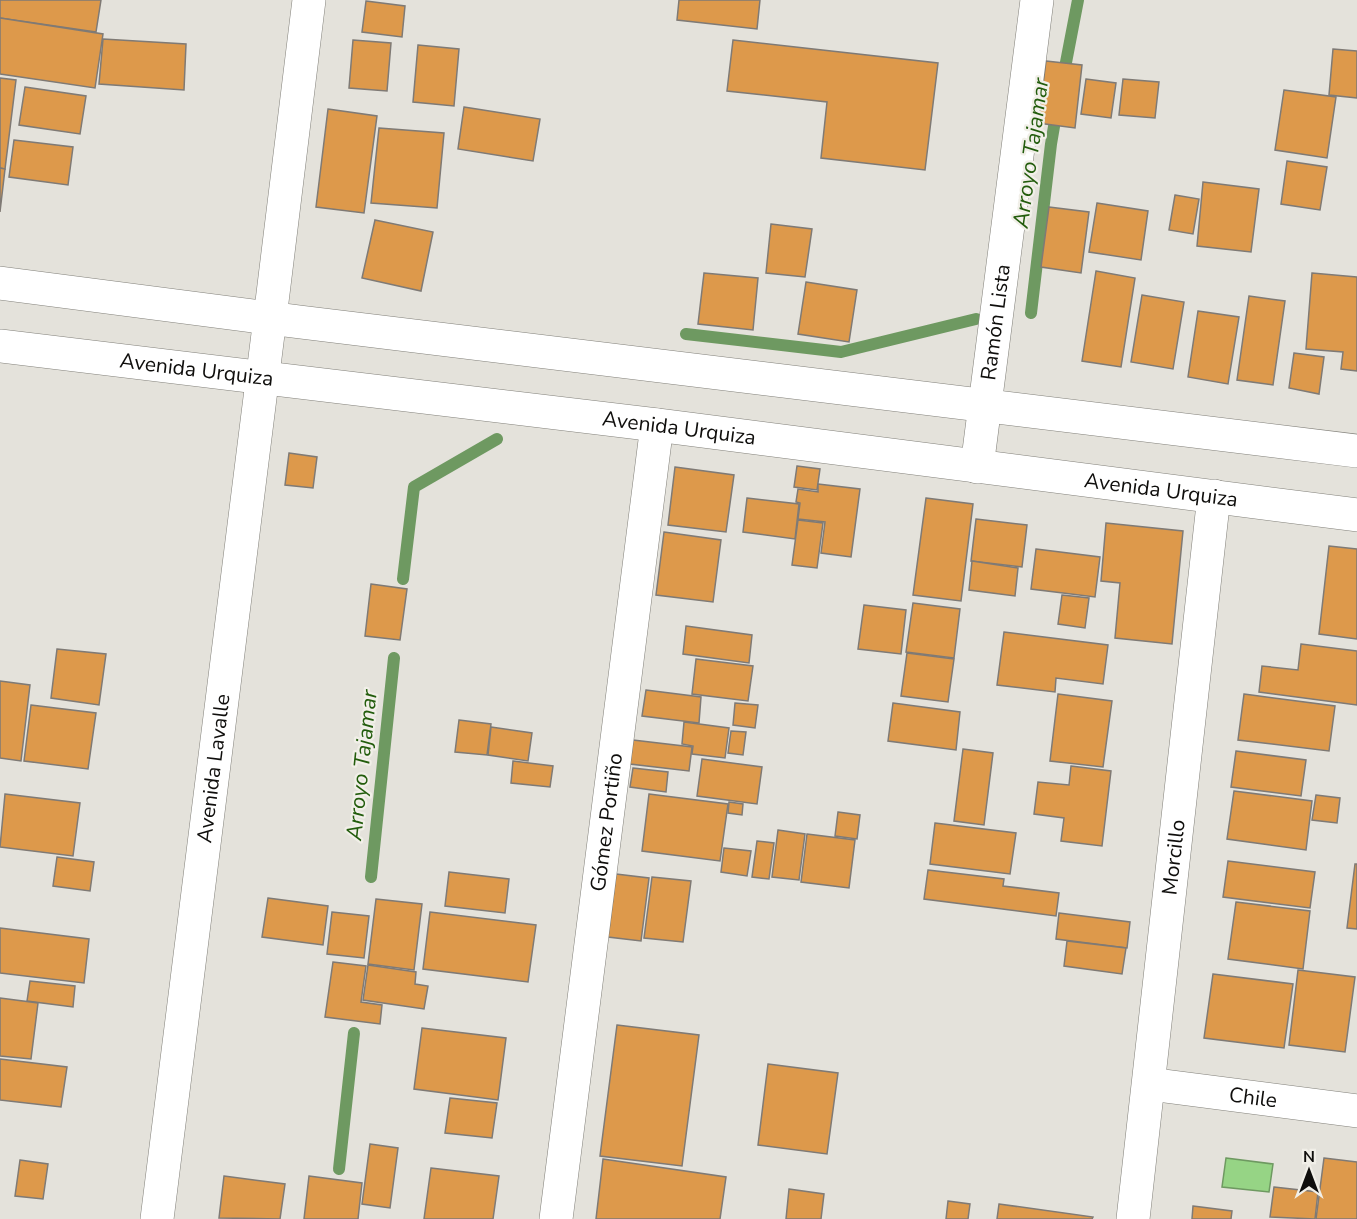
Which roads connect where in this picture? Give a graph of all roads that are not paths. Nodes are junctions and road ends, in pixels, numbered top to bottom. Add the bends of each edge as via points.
1 (309, 0) edge
2 (1037, 0) edge
3 (0, 283) edge
4 (270, 318) junction
5 (0, 346) edge
6 (262, 379) junction
7 (985, 405) junction
8 (657, 425) junction
9 (1357, 451) edge
10 (977, 467) junction
11 (1214, 496) junction
12 (1357, 515) edge
13 (1149, 1084) junction
14 (1357, 1111) edge
15 (157, 1219) edge
16 (556, 1219) edge
17 (1133, 1219) edge

1 - 4 main road, Avenida Lavalle
2 - 7 main road, Ramón Lista
3 - 4 main road
4 - 6 main road, Avenida Lavalle
4 - 7 main road
5 - 6 main road, Avenida Urquiza
6 - 8 main road, Avenida Urquiza
6 - 15 main road, Avenida Lavalle
7 - 9 main road
7 - 10 main road, Ramón Lista
8 - 10 main road, Avenida Urquiza
8 - 16 main road, Gómez Portiño
10 - 11 main road, Avenida Urquiza
11 - 12 main road, Avenida Urquiza
11 - 13 main road, Morcillo
13 - 14 main road, Chile
13 - 17 main road, Morcillo

